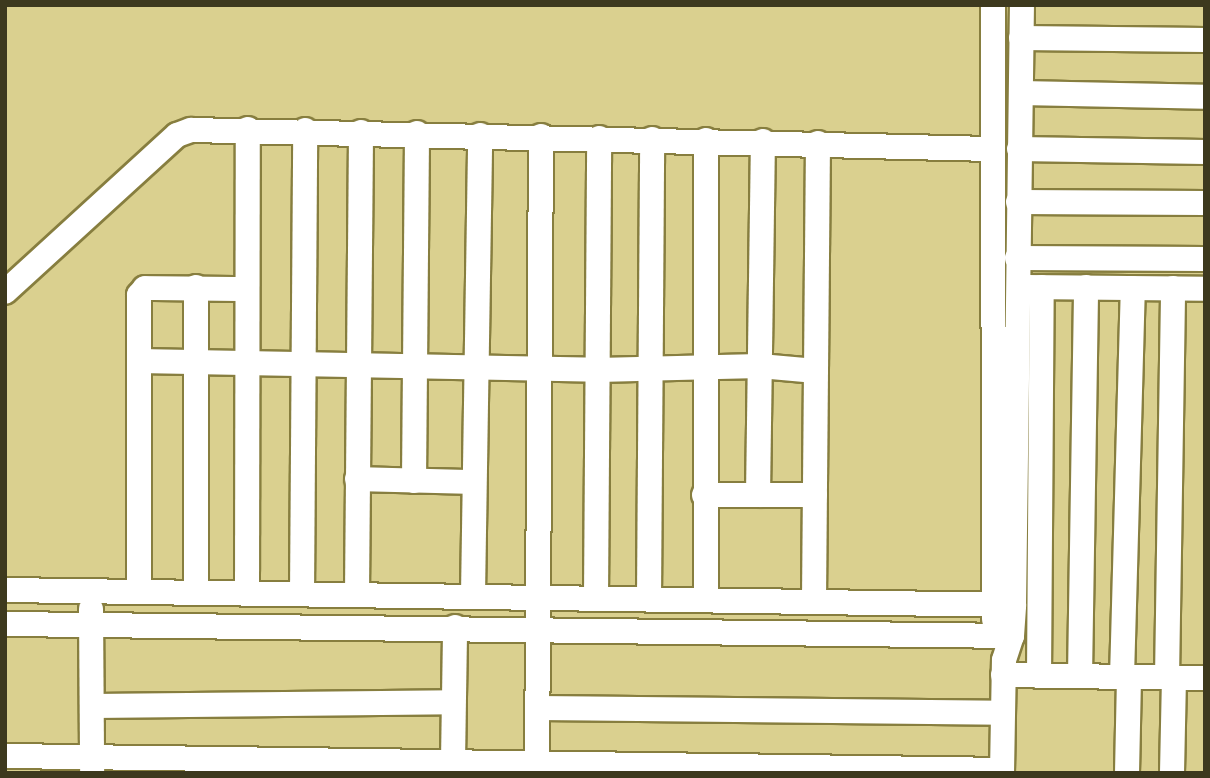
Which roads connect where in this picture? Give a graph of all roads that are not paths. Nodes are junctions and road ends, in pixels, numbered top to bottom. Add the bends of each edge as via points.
1 (993, 5) edge
2 (1022, 5) edge
3 (1021, 38) junction
4 (1205, 40) edge
5 (1021, 93) junction
6 (1205, 97) edge
7 (248, 129) junction
8 (305, 130) junction
9 (361, 132) junction
10 (417, 133) junction
11 (480, 135) junction
12 (541, 136) junction
13 (599, 138) junction
14 (652, 139) junction
15 (706, 140) junction
16 (763, 141) junction
17 (818, 143) junction
18 (992, 149) junction
19 (1019, 149) junction
20 (1205, 152) edge
21 (1018, 202) junction
22 (1205, 203) edge
23 (1017, 258) junction
24 (1205, 259) edge
25 (196, 287) junction
26 (1003, 287) junction
27 (1042, 287) junction
28 (1086, 287) junction
29 (1133, 288) junction
30 (1173, 288) junction
31 (247, 289) junction
32 (1205, 289) edge
33 (5, 292) edge
34 (139, 361) junction
35 (196, 362) junction
36 (302, 363) junction
37 (247, 365) junction
38 (358, 366) junction
39 (760, 366) junction
40 (415, 368) junction
41 (476, 368) junction
42 (706, 368) junction
43 (540, 369) junction
44 (598, 370) junction
45 (650, 370) junction
46 (816, 371) junction
47 (357, 479) junction
48 (414, 481) junction
49 (474, 482) junction
50 (704, 495) junction
51 (758, 495) junction
52 (815, 495) junction
53 (5, 590) edge
54 (92, 591) junction
55 (139, 592) junction
56 (196, 592) junction
57 (247, 593) junction
58 (302, 593) junction
59 (357, 594) junction
60 (473, 595) junction
61 (536, 596) junction
62 (596, 597) junction
63 (649, 598) junction
64 (706, 598) junction
65 (814, 600) junction
66 (1003, 604) junction
67 (5, 624) edge
68 (91, 625) junction
69 (455, 627) junction
70 (536, 629) junction
71 (1004, 635) junction
72 (1003, 668) junction
73 (1039, 676) junction
74 (1080, 676) junction
75 (1125, 677) junction
76 (1170, 678) junction
77 (1205, 678) edge
78 (453, 702) junction
79 (93, 706) junction
80 (537, 708) junction
81 (1002, 713) junction
82 (5, 756) edge
83 (453, 761) junction
84 (92, 765) edge
85 (537, 767) edge
86 (1002, 771) edge
87 (1127, 773) edge
88 (1172, 773) edge

1 - 18 street
2 - 3 street
3 - 4 street
3 - 5 street
5 - 6 street
5 - 19 street
7 - 8 street
7 - 31 street
7 - 33 street via 203,128 177,135
8 - 9 street
8 - 36 street
9 - 10 street
9 - 38 street
10 - 11 street
10 - 40 street
11 - 12 street
11 - 41 street
12 - 13 street
12 - 43 street
13 - 14 street
13 - 44 street
14 - 15 street
14 - 45 street
15 - 16 street
15 - 42 street
16 - 17 street
16 - 39 street
17 - 18 street
17 - 46 street
18 - 26 street
19 - 20 street
19 - 21 street
21 - 22 street
21 - 23 street
23 - 24 street
23 - 26 street
25 - 31 street
25 - 34 street via 141,291
25 - 35 street
26 - 27 street
26 - 66 street
27 - 28 street
27 - 73 street
28 - 29 street
28 - 74 street
29 - 30 street
29 - 75 street
30 - 32 street
30 - 76 street
31 - 37 street
34 - 35 street
34 - 55 street
35 - 37 street
35 - 56 street
36 - 37 street
36 - 38 street
36 - 58 street
37 - 57 street
38 - 40 street
38 - 47 street
39 - 42 street
39 - 46 street
39 - 51 street
40 - 41 street
40 - 48 street
41 - 43 street
41 - 49 street
42 - 45 street
42 - 50 street
43 - 44 street
43 - 61 street
44 - 45 street
44 - 62 street
45 - 63 street
46 - 52 street
47 - 48 street
47 - 59 street
48 - 49 street
49 - 60 street
50 - 51 street
50 - 64 street
51 - 52 street
52 - 65 street
53 - 54 street
54 - 55 street
54 - 68 street
55 - 56 street
56 - 57 street
57 - 58 street
58 - 59 street
59 - 60 street
60 - 61 street
61 - 62 street
61 - 70 street
62 - 63 street
63 - 64 street
64 - 65 street
65 - 66 street
66 - 71 street
67 - 68 street
68 - 69 street
68 - 79 street
69 - 70 street
69 - 78 street
70 - 71 street
70 - 80 street
71 - 72 street
72 - 73 street
72 - 81 street
73 - 74 street
74 - 75 street
75 - 76 street
75 - 87 street
76 - 77 street
76 - 88 street
78 - 79 street
78 - 83 street
79 - 84 street
80 - 81 street
80 - 85 street
81 - 86 street
82 - 84 street
83 - 84 street
83 - 85 street
85 - 86 street

